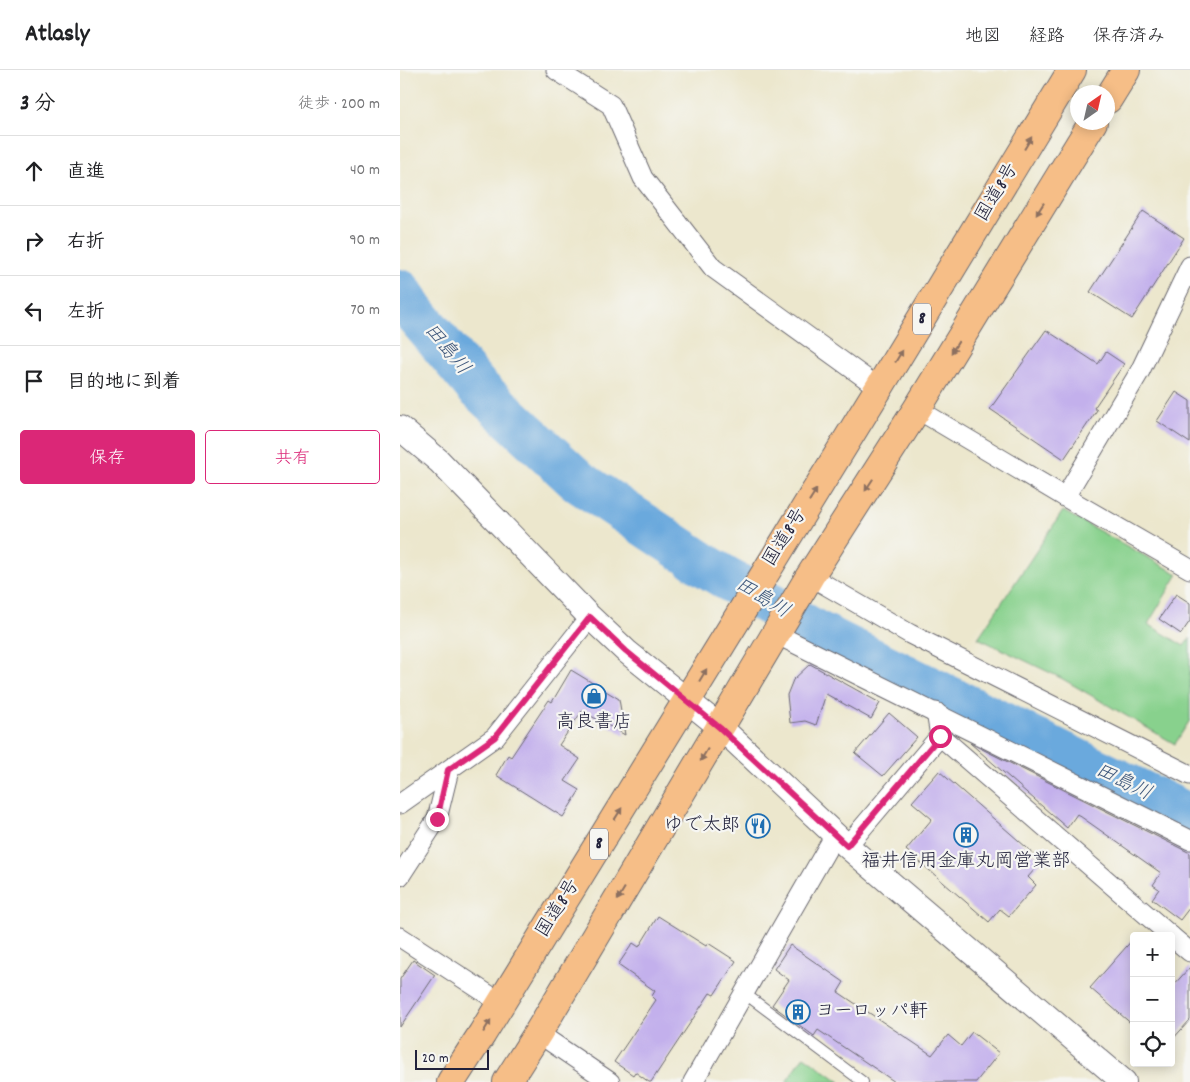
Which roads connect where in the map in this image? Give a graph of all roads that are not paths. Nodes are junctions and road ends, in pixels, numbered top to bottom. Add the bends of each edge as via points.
1 (556, 70) edge
2 (1072, 70) edge
3 (1126, 70) edge
4 (1115, 88) edge
5 (1088, 130) edge
6 (1190, 266) edge
7 (879, 388) junction
8 (917, 409) junction
9 (400, 428) edge
10 (1065, 498) junction
11 (1190, 569) edge
12 (808, 581) junction
13 (590, 617) junction
14 (779, 628) junction
15 (688, 701) junction
16 (936, 712) junction
17 (720, 728) junction
18 (940, 736) junction
19 (448, 770) junction
20 (1190, 776) edge
21 (400, 804) edge
22 (841, 840) junction
23 (1190, 840) edge
24 (400, 876) edge
25 (1166, 932) edge
26 (400, 937) edge
27 (1175, 939) edge
28 (1190, 952) edge
29 (744, 993) junction
30 (501, 1003) junction
31 (538, 1033) junction
32 (451, 1082) edge
33 (507, 1082) edge
34 (610, 1082) edge
35 (693, 1082) edge
36 (863, 1082) edge
37 (1124, 1082) edge

1 - 7 street via 611,105 643,178 713,268
7 -> 2 highway, 国道8号 / 8
3 - 4 highway
5 -> 8 highway, 8
6 - 10 street via 1140,371
15 -> 7 highway, 国道8号 / 8
8 - 10 street
8 -> 12 highway, 8
9 - 13 street via 439,461
10 - 11 street
12 - 14 highway, 8
12 - 20 street
13 - 15 street
13 - 19 street via 495,737
14 - 16 street
14 - 17 highway, 8
15 - 17 street
30 -> 15 highway, 国道8号 / 8
16 - 18 street
16 - 23 street
17 - 22 street
17 -> 31 highway, 8
18 - 22 street
18 - 25 street
19 - 21 street
19 - 24 street via 437,819
22 - 29 street
22 - 37 street
26 - 30 street
27 - 28 street
29 - 35 street
29 - 36 lane
32 -> 30 highway, 国道8号 / 8
31 - 33 highway, 8
31 - 34 street

